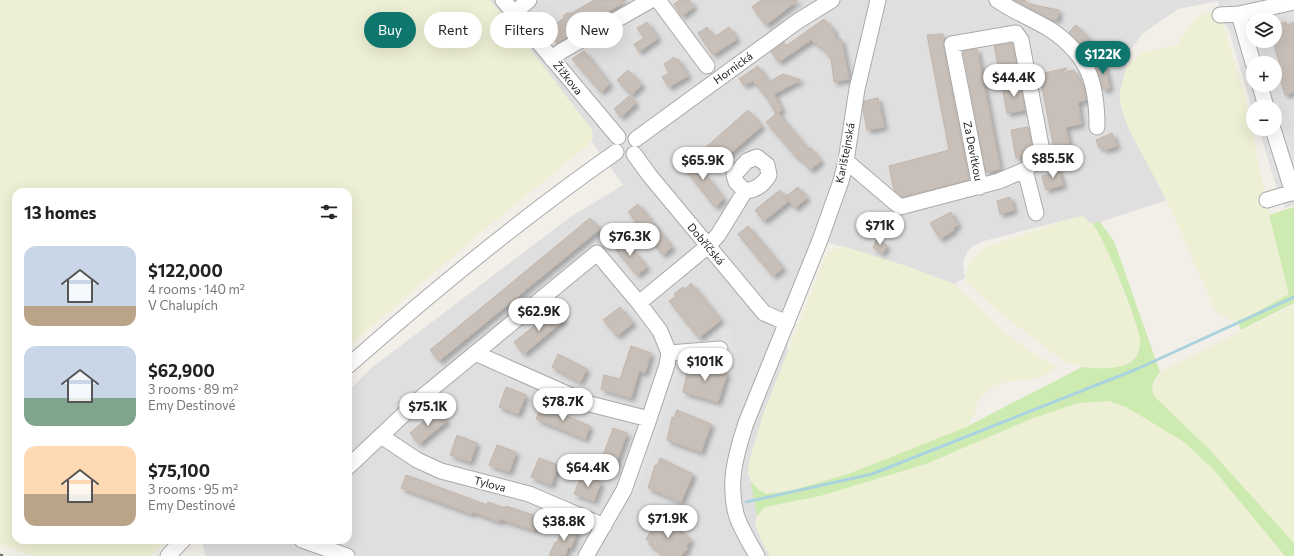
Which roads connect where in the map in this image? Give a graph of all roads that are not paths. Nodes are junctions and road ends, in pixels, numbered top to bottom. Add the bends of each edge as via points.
1 (503, 0) edge
2 (529, 0) edge
3 (651, 0) edge
4 (658, 0) edge
5 (832, 0) edge
6 (878, 0) edge
7 (997, 0) edge
8 (1294, 2) edge
9 (513, 12) edge
10 (515, 12) edge
11 (1239, 14) junction
12 (1220, 15) dead end
13 (544, 48) edge
14 (1251, 56) edge
15 (552, 58) junction
16 (706, 66) dead end
17 (1097, 127) dead end
18 (1275, 136) edge
19 (618, 137) junction
20 (636, 139) junction
21 (616, 152) junction
22 (634, 154) junction
23 (846, 161) junction
24 (1025, 170) junction
25 (980, 187) junction
26 (745, 191) dead end
27 (1293, 193) edge
28 (1267, 200) dead end
29 (1036, 213) dead end
30 (708, 246) junction
31 (639, 303) junction
32 (787, 323) junction
33 (720, 348) dead end
34 (476, 353) junction
35 (669, 353) junction
36 (352, 363) edge
37 (649, 419) junction
38 (381, 436) junction
39 (352, 463) edge
40 (604, 526) junction
41 (179, 544) edge
42 (313, 544) edge
43 (168, 556) edge
44 (347, 556) edge
45 (586, 556) edge
46 (756, 556) edge

1 - 9 street, Žižkova
2 - 10 street
3 - 15 street
4 - 16 street
5 - 20 street, Hornická
6 - 23 street, Karlštejnská via 857,89
7 - 17 street via 1016,13 1051,30 1080,55 1092,79 1097,100
8 - 11 street
11 - 12 street
11 - 14 street
13 - 15 street, Žižkova
15 - 19 street, Žižkova
18 - 27 street
19 - 20 street via 626,134
19 - 21 street via 614,144
20 - 22 street via 638,147
21 - 22 street via 627,157
21 - 36 street via 535,210
22 - 30 street, Dobříčská
23 - 25 street, Za Devítkou via 900,207
23 - 32 street, Karlštejnská via 823,232
24 - 25 street, Za Devítkou
24 - 25 street, Za Devítkou via 1043,156 1021,40 1016,33 952,44
24 - 29 street
26 - 30 street via 718,235
27 - 28 street
30 - 31 street
30 - 32 street, Dobříčská via 764,313
31 - 34 street via 597,253
31 - 35 street via 660,331
32 - 46 street, Karlštejnská via 746,423 734,467 733,487 737,516
33 - 35 street
34 - 37 street via 590,404
34 - 38 street via 422,397
35 - 37 street
37 - 40 street via 624,490
38 - 39 street
38 - 40 street, Tylova via 418,460 441,470 529,494
40 - 45 street
41 - 43 street
42 - 44 street

